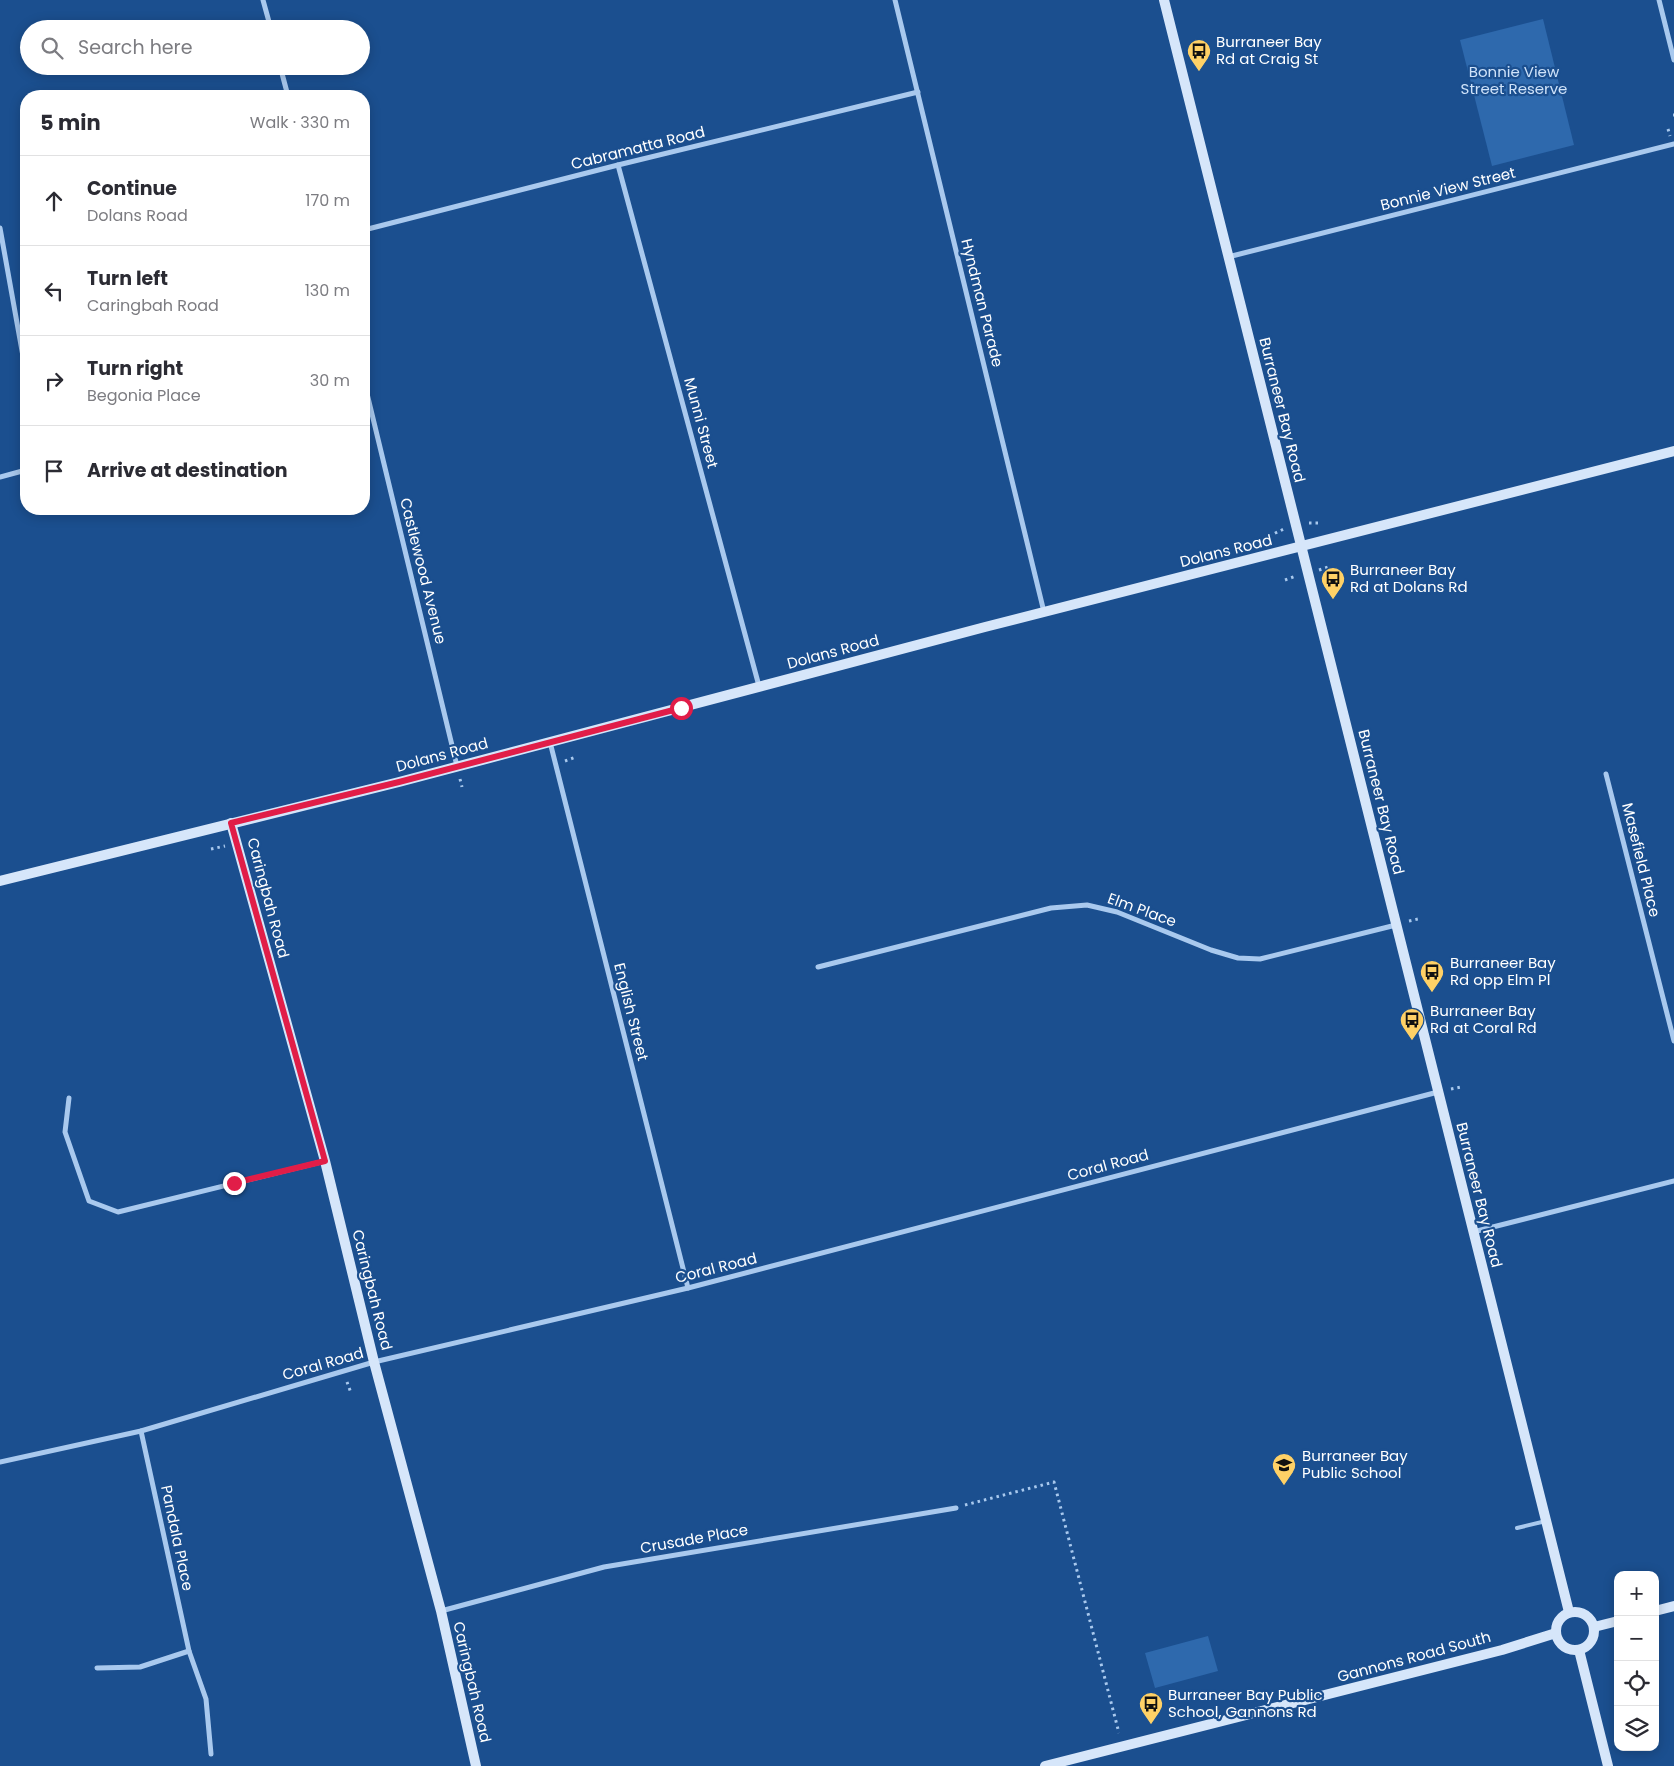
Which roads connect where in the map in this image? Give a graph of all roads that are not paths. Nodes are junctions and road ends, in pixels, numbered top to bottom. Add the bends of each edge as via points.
1 (263, 0) edge
2 (895, 0) edge
3 (1164, 0) edge
4 (1659, 0) edge
5 (268, 20) edge
6 (1674, 60) edge
7 (282, 75) edge
8 (286, 90) edge
9 (918, 92) junction
10 (1674, 144) edge
11 (618, 166) junction
12 (0, 228) edge
13 (370, 228) edge
14 (1228, 257) junction
15 (20, 340) edge
16 (370, 406) edge
17 (1674, 451) edge
18 (20, 472) edge
19 (0, 477) edge
20 (1301, 547) junction
21 (1044, 612) junction
22 (760, 687) junction
23 (550, 742) junction
24 (457, 767) junction
25 (1606, 774) dead end
26 (231, 823) junction
27 (0, 881) edge
28 (1397, 925) junction
29 (818, 967) dead end
30 (1674, 1041) edge
31 (1438, 1092) junction
32 (69, 1098) dead end
33 (325, 1161) junction
34 (1674, 1181) edge
35 (1473, 1232) junction
36 (688, 1288) junction
37 (374, 1362) junction
38 (141, 1431) junction
39 (0, 1462) edge
40 (956, 1508) road end
41 (1546, 1521) junction
42 (1517, 1528) dead end
43 (1674, 1606) edge
44 (1659, 1610) edge
45 (441, 1611) junction
46 (1570, 1612) junction
47 (1614, 1622) edge
48 (1594, 1627) junction
49 (1556, 1633) junction
50 (1579, 1650) junction
51 (189, 1651) junction
52 (97, 1668) dead end
53 (210, 1754) dead end
54 (476, 1766) edge
55 (1045, 1766) edge
56 (1608, 1766) edge

1 - 5 street
2 - 9 street, Hyndman Parade
3 - 14 street, Burraneer Bay Road
4 - 6 street
7 - 8 street
9 - 11 street, Cabramatta Road
9 - 21 street, Hyndman Parade
10 - 14 street, Bonnie View Street
11 - 13 street, Cabramatta Road
11 - 22 street, Munni Street
12 - 15 street
14 - 20 street, Burraneer Bay Road
16 - 24 street, Castlewood Avenue
17 - 20 street, Dolans Road
18 - 19 street
20 - 21 street, Dolans Road
20 - 28 street, Burraneer Bay Road
21 - 22 street, Dolans Road
22 - 23 street, Dolans Road
23 - 24 street, Dolans Road
23 - 36 street, English Street
24 - 26 street, Dolans Road
25 - 30 street, Masefield Place
26 - 27 street, Dolans Road
26 - 33 street, Caringbah Road
28 - 29 street, Elm Place via 1260,959 1238,958 1117,912 1087,905 1051,908
28 - 31 street, Burraneer Bay Road
31 - 35 street, Burraneer Bay Road
31 - 36 street, Coral Road
32 - 33 street via 66,1132 89,1200 118,1212
33 - 37 street, Caringbah Road
34 - 35 street
35 - 41 street, Burraneer Bay Road
36 - 37 street, Coral Road
37 - 38 street, Coral Road
37 - 45 street, Caringbah Road
38 - 39 street, Coral Road
38 - 51 street, Pandala Place
40 - 45 street, Crusade Place via 604,1567
41 - 42 lane
41 - 46 street, Burraneer Bay Road
43 - 44 street
45 - 54 street, Caringbah Road
46 - 48 street via 1582,1612
46 - 49 street via 1559,1620
47 - 48 street
48 - 50 street via 1593,1639
49 - 50 street via 1561,1644
49 - 55 street, Gannons Road South via 1295,1704
50 - 56 street
51 - 52 street via 140,1667
51 - 53 street, Pandala Place via 206,1699

